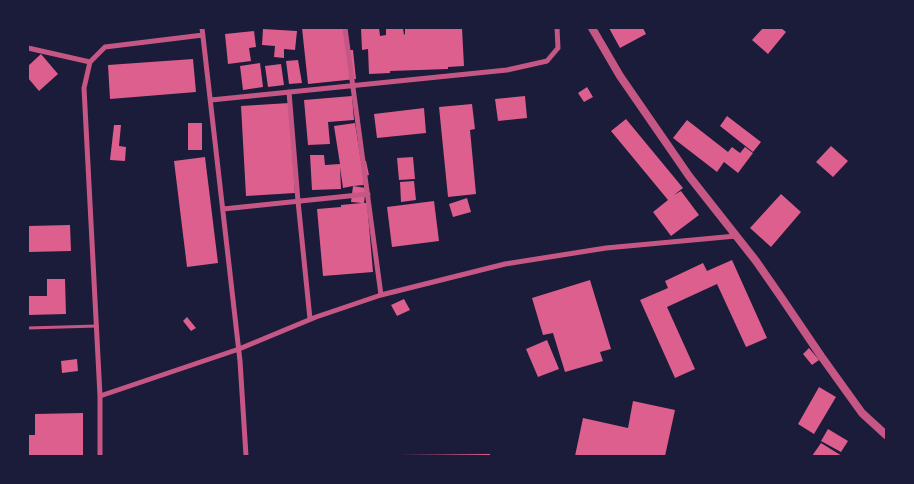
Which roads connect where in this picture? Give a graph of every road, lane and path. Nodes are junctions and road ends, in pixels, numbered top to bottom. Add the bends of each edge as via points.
1 (202, 28) edge
2 (345, 28) edge
3 (557, 28) edge
4 (592, 28) edge
5 (203, 35) junction
6 (28, 48) edge
7 (90, 62) junction
8 (353, 86) junction
9 (289, 92) junction
10 (211, 100) junction
11 (368, 194) junction
12 (298, 201) junction
13 (223, 209) junction
14 (736, 236) junction
15 (381, 295) junction
16 (310, 319) junction
17 (97, 326) junction
18 (28, 328) edge
19 (239, 349) junction
20 (100, 396) junction
21 (886, 434) edge
22 (100, 456) edge
23 (246, 456) edge

1 - 5 street
2 - 8 street
3 - 8 street via 558,48 547,61 507,70
4 - 14 street via 620,76
5 - 7 street via 106,47
5 - 10 street
6 - 7 street
7 - 17 street via 84,88
8 - 9 street
8 - 11 street
9 - 10 street
9 - 12 street
10 - 13 street
11 - 12 street
11 - 15 street
12 - 13 street
12 - 16 street
13 - 19 street
14 - 15 street via 606,248 505,264
14 - 21 street via 862,413
15 - 16 street
16 - 19 street
17 - 18 lane
17 - 20 street
19 - 20 street
19 - 23 street
20 - 22 street

